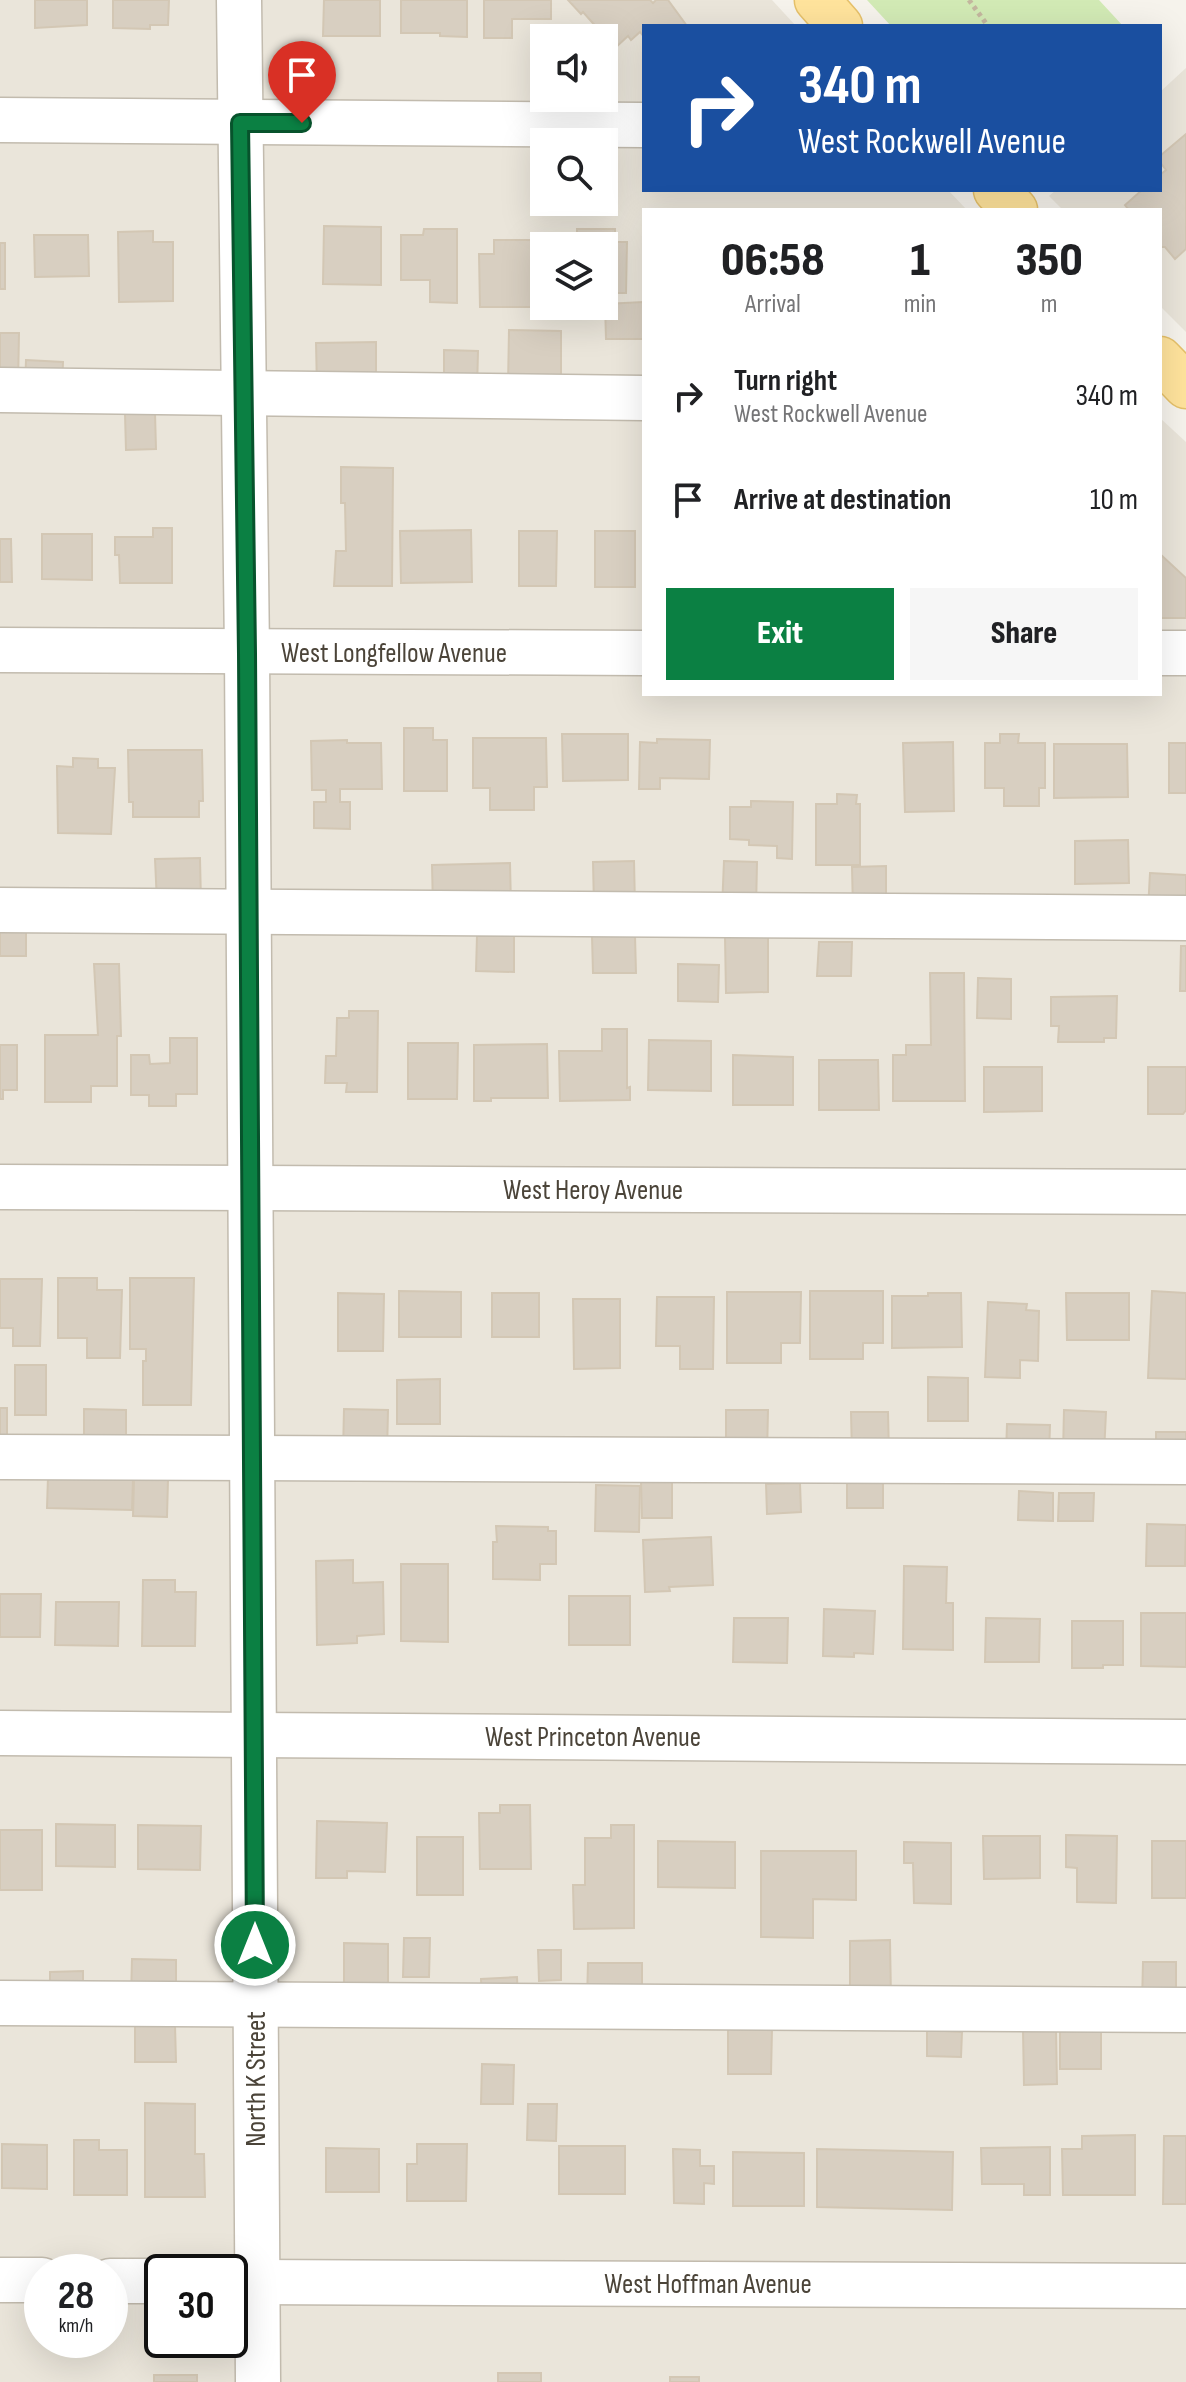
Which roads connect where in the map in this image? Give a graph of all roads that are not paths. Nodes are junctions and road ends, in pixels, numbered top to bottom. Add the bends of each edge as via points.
1 (239, 0) edge
2 (817, 0) edge
3 (838, 24) edge
4 (0, 120) edge
5 (240, 123) junction
6 (642, 125) edge
7 (998, 192) edge
8 (1013, 208) edge
9 (1162, 361) edge
10 (1186, 386) edge
11 (0, 390) edge
12 (244, 392) junction
13 (642, 398) edge
14 (0, 650) edge
15 (247, 653) junction
16 (642, 653) edge
17 (1162, 653) edge
18 (1186, 653) edge
19 (0, 910) edge
20 (249, 913) junction
21 (1186, 918) edge
22 (0, 1187) edge
23 (250, 1189) junction
24 (1186, 1192) edge
25 (0, 1457) edge
26 (252, 1458) junction
27 (1186, 1462) edge
28 (0, 1733) edge
29 (254, 1734) junction
30 (1186, 1742) edge
31 (0, 2003) edge
32 (256, 2005) junction
33 (1186, 2010) edge
34 (245, 2254) edge
35 (0, 2280) edge
36 (24, 2280) edge
37 (248, 2282) edge
38 (1186, 2286) edge
39 (248, 2311) edge
40 (258, 2382) edge

1 - 5 street, North K Street
2 - 3 main road
4 - 5 street
5 - 6 street
5 - 12 street, North K Street
7 - 8 main road
9 - 10 main road
11 - 12 street
12 - 13 street
12 - 15 street, North K Street
14 - 15 street, West Longfellow Avenue
15 - 16 street, West Longfellow Avenue
15 - 20 street, North K Street
17 - 18 street
19 - 20 street
20 - 21 street
20 - 23 street, North K Street
22 - 23 street, West Heroy Avenue
23 - 24 street, West Heroy Avenue
23 - 26 street, North K Street
25 - 26 street
26 - 27 street
26 - 29 street, North K Street
28 - 29 street, West Princeton Avenue
29 - 30 street, West Princeton Avenue
29 - 32 street, North K Street
31 - 32 street
32 - 33 street
32 - 34 street, North K Street
35 - 36 street
37 - 38 street, West Hoffman Avenue
39 - 40 street, North K Street

